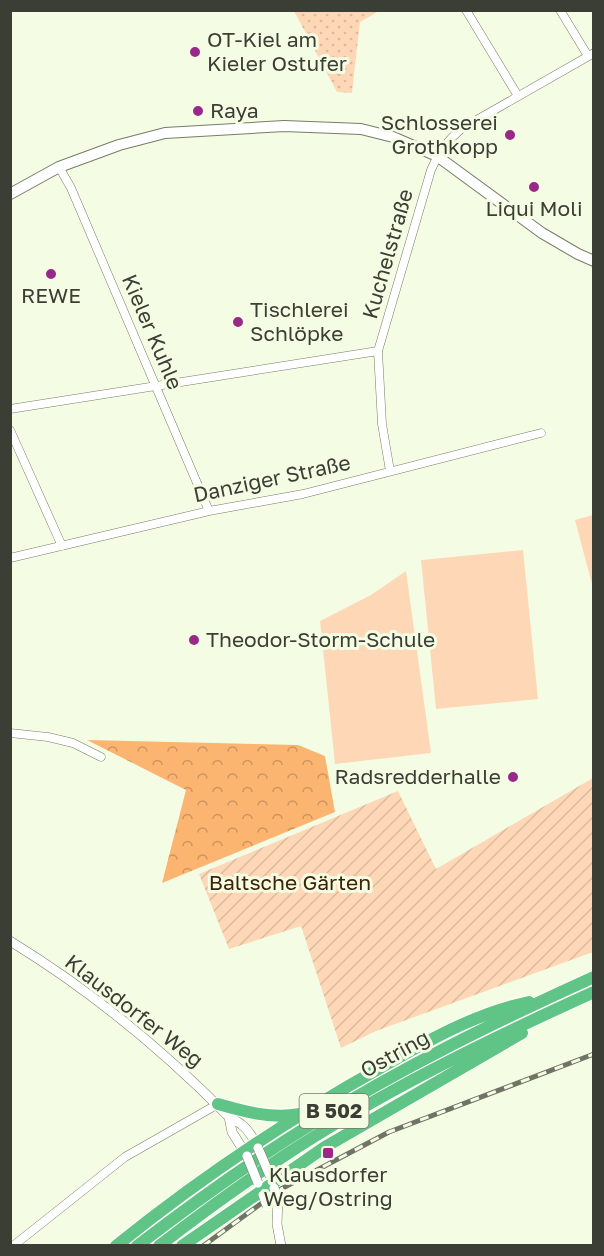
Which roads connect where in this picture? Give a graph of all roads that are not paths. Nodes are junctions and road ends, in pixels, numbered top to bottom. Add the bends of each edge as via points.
1 (466, 10) edge
2 (560, 10) edge
3 (591, 55) edge
4 (518, 96) junction
5 (437, 156) junction
6 (59, 167) junction
7 (10, 194) edge
8 (594, 259) edge
9 (378, 351) junction
10 (155, 387) junction
11 (10, 409) edge
12 (10, 430) edge
13 (541, 433) dead end
14 (390, 471) junction
15 (209, 511) junction
16 (62, 546) junction
17 (10, 558) edge
18 (10, 733) edge
19 (101, 757) dead end
20 (10, 941) edge
21 (594, 977) edge
22 (594, 992) edge
23 (545, 999) junction
24 (549, 1012) junction
25 (218, 1104) junction
26 (304, 1113) junction
27 (229, 1117) junction
28 (257, 1146) junction
29 (246, 1153) junction
30 (266, 1186) junction
31 (277, 1224) junction
32 (13, 1245) edge
33 (116, 1245) edge
34 (137, 1245) edge
35 (159, 1245) edge
36 (182, 1245) edge
37 (281, 1245) edge

1 - 4 street
2 - 3 street
3 - 4 street, Kuchelstraße
4 - 5 street, Kuchelstraße via 461,129 446,141
5 - 6 main road via 393,137 361,129 257,127 165,132
5 - 8 main road via 542,233
5 - 9 street, Kuchelstraße
6 - 7 main road
6 - 10 street, Kieler Kuhle
9 - 10 street
9 - 14 street, Kuchelstraße via 382,424
10 - 11 street
10 - 15 street, Kieler Kuhle
12 - 16 street
13 - 14 street, Danziger Straße
14 - 15 street, Danziger Straße via 303,494
15 - 16 street, Danziger Straße
16 - 17 street, Danziger Straße
18 - 19 street via 73,743
20 - 25 street, Klausdorfer Weg via 129,1024
21 - 23 highway, Ostring / B 502
22 - 24 highway, Ostring / B 502
23 - 26 highway via 511,1006 453,1029
23 - 34 highway, Ostring / B 502 via 411,1066 311,1124
24 - 30 highway via 521,1034
24 - 35 highway, Ostring / B 502 via 452,1059 337,1124
25 - 26 highway via 262,1116
25 - 27 street, Klausdorfer Weg
25 - 32 street via 125,1157
26 - 28 highway
27 - 28 street, Klausdorfer Weg via 243,1126
27 - 29 street, Klausdorfer Weg via 232,1132
28 - 29 highway
28 - 30 street, Klausdorfer Weg, bridge
29 - 30 street, Klausdorfer Weg, bridge
29 - 33 highway
30 - 31 street, Klausdorfer Weg, bridge via 267,1206
30 - 31 street, Klausdorfer Weg, bridge via 278,1198
30 - 36 highway
31 - 37 street, Klausdorfer Weg

